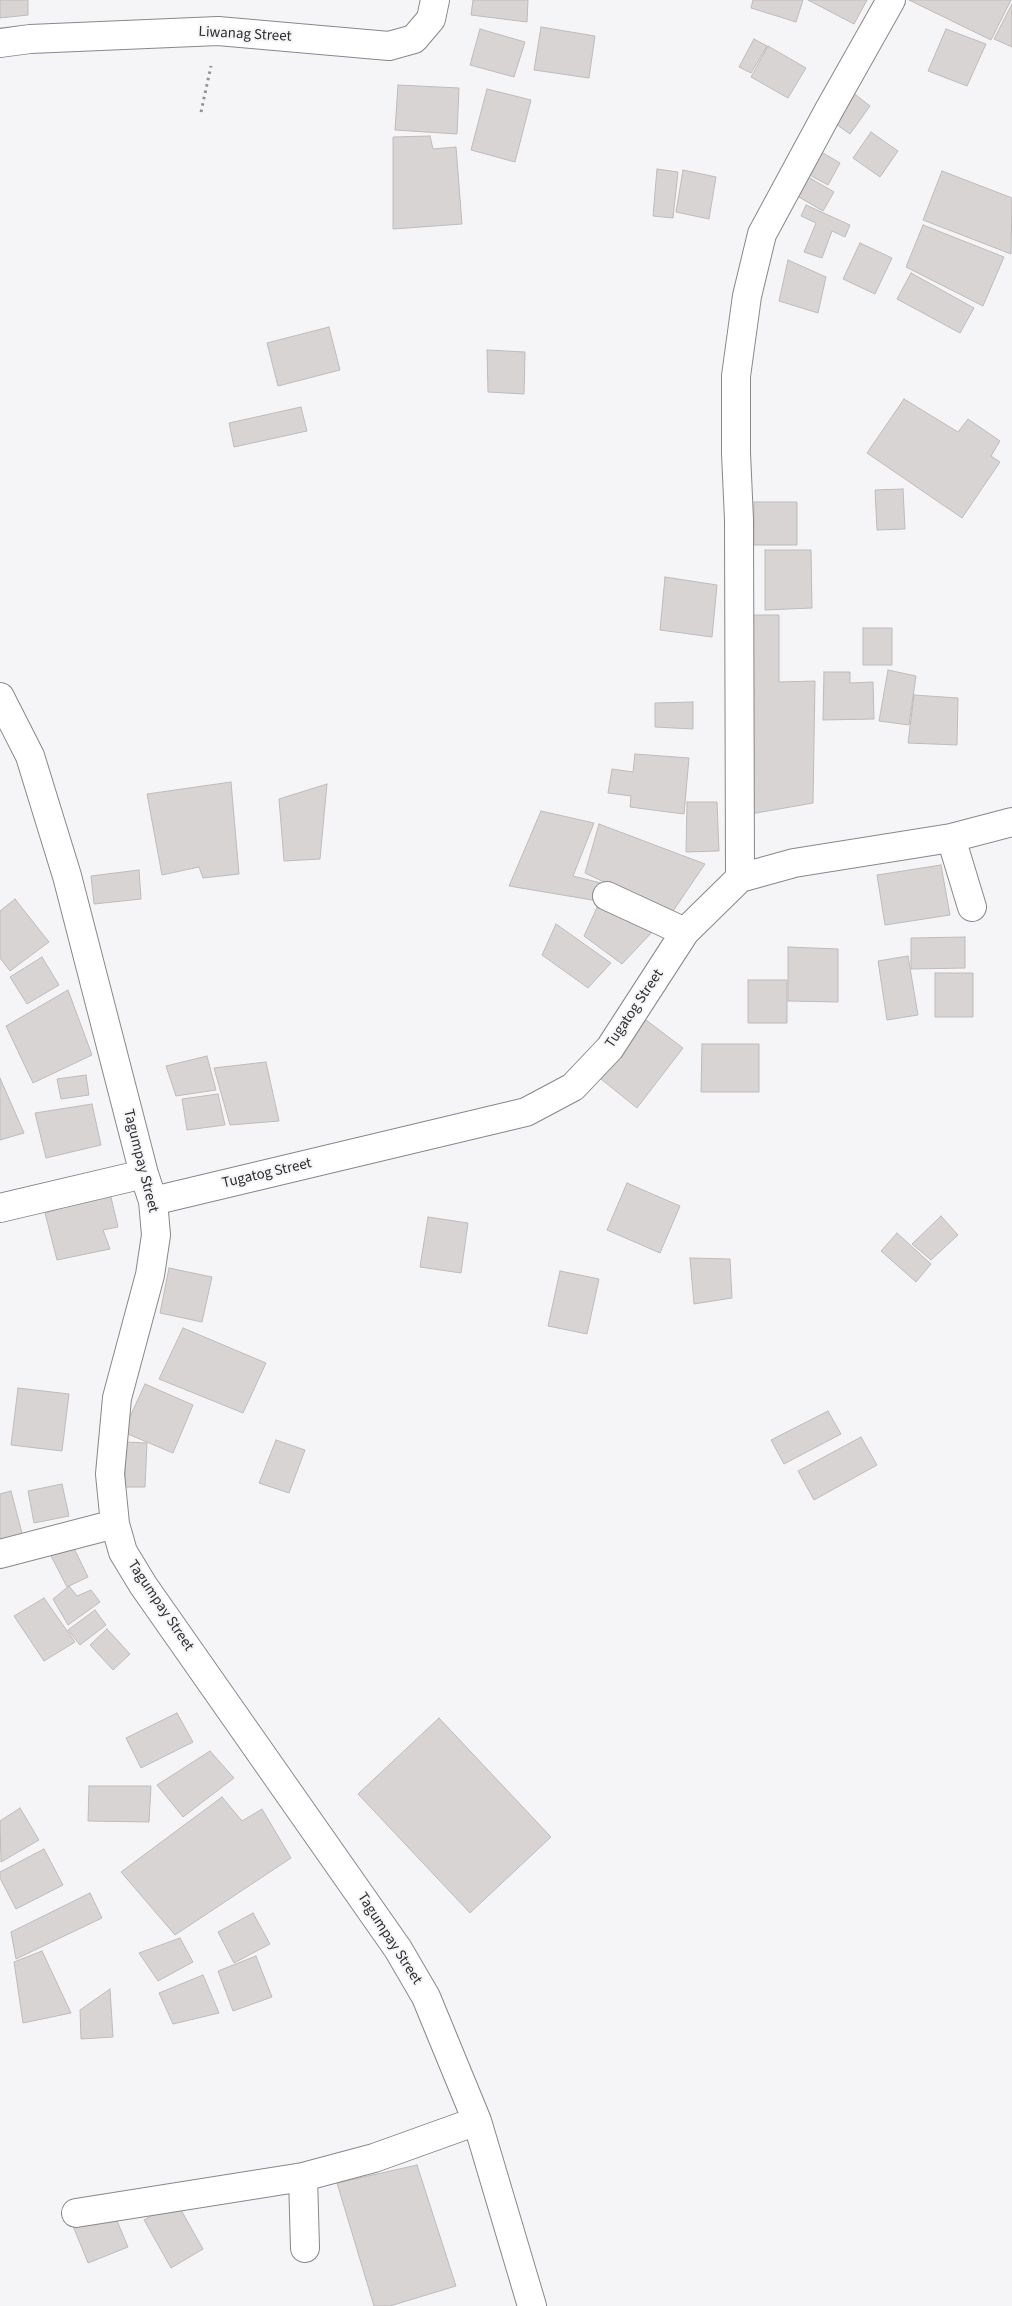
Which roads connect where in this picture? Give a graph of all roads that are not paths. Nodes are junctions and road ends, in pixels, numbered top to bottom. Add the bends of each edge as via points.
1 (435, 0) edge
2 (891, 0) edge
3 (0, 43) edge
4 (0, 697) edge
5 (1012, 822) edge
6 (951, 838) junction
7 (740, 878) junction
8 (607, 896) dead end
9 (972, 907) dead end
10 (685, 932) junction
11 (144, 1174) junction
12 (153, 1201) junction
13 (0, 1208) edge
14 (115, 1524) junction
15 (0, 1554) edge
16 (477, 2121) junction
17 (303, 2177) junction
18 (76, 2213) dead end
19 (305, 2248) dead end
20 (532, 2306) edge

1 - 3 street, Liwanag Street via 431,19 414,39 389,46 218,31
2 - 7 street via 762,234 747,296 736,376 740,520
4 - 11 street, Tagumpay Street via 30,756 67,876
5 - 6 street, Tugatog Street
6 - 7 street, Tugatog Street via 794,863
6 - 9 street
7 - 10 street, Tugatog Street
8 - 10 street
10 - 12 street, Tugatog Street via 610,1048 573,1087 526,1112
11 - 12 street, Tagumpay Street
11 - 13 street
12 - 14 street, Tagumpay Street via 156,1235 150,1275 117,1398 110,1474
14 - 15 street
14 - 16 street, Tagumpay Street via 124,1552 143,1584 398,1949 426,1997
16 - 17 street via 374,2158
16 - 20 street, Tagumpay Street
17 - 18 street
17 - 19 street

